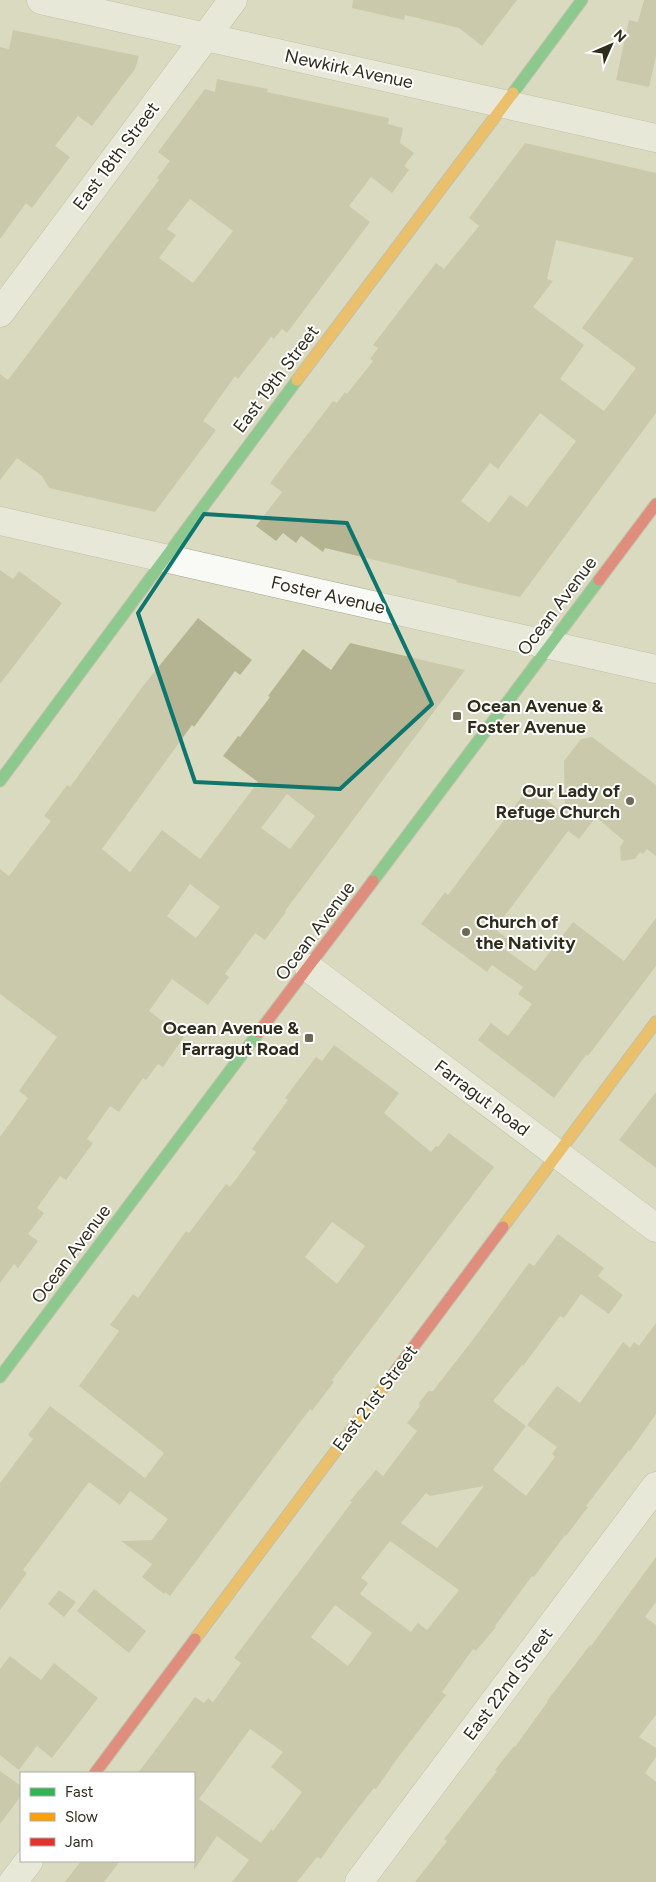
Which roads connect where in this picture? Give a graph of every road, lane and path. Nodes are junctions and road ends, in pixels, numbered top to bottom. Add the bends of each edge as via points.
1 (42, 0) edge
2 (233, 0) edge
3 (582, 0) edge
4 (205, 37) junction
5 (504, 104) junction
6 (656, 138) edge
7 (0, 313) edge
8 (656, 504) edge
9 (0, 521) edge
10 (165, 558) junction
11 (550, 645) junction
12 (656, 669) edge
13 (0, 781) edge
14 (309, 968) junction
15 (656, 1022) edge
16 (557, 1154) junction
17 (656, 1228) edge
18 (0, 1377) edge
19 (656, 1486) edge
20 (96, 1772) edge
21 (28, 1862) edge
22 (14, 1882) edge
23 (359, 1882) edge

1 - 4 street, Newkirk Avenue
2 - 4 street, East 18th Street
3 - 5 street, East 19th Street
4 - 5 street, Newkirk Avenue
4 - 7 street, East 18th Street
5 - 6 street, Newkirk Avenue
5 - 10 street, East 19th Street
8 - 11 street, Ocean Avenue
9 - 10 street, Foster Avenue
10 - 11 street, Foster Avenue
10 - 13 street, East 19th Street
11 - 12 street, Foster Avenue
11 - 14 street, Ocean Avenue
14 - 16 street, Farragut Road
14 - 18 street, Ocean Avenue
15 - 16 street, East 21st Street
16 - 17 street, Farragut Road
16 - 20 street, East 21st Street
19 - 23 street, East 22nd Street
21 - 22 street

